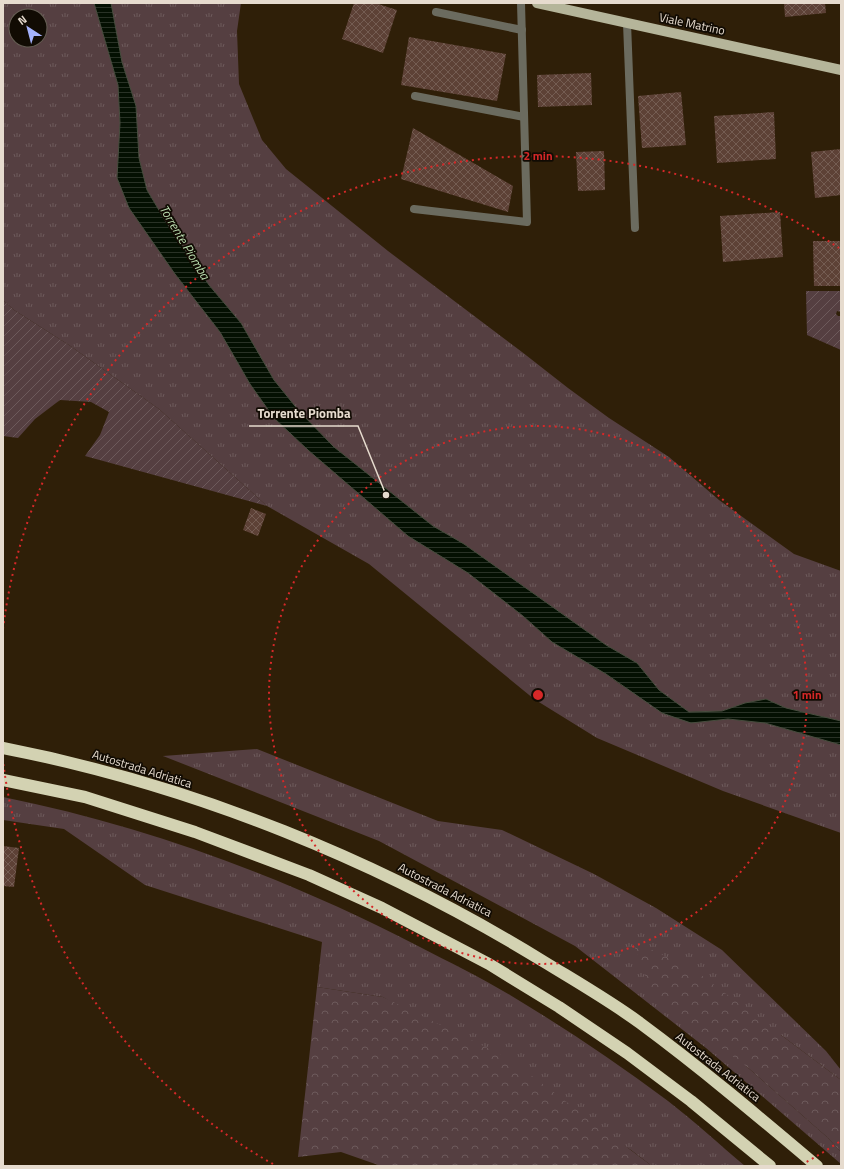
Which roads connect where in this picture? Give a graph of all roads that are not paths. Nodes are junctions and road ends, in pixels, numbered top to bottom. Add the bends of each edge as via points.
1 (521, 3) edge
2 (537, 3) edge
3 (436, 12) dead end
4 (627, 23) junction
5 (522, 30) junction
6 (841, 70) edge
7 (415, 96) dead end
8 (524, 117) junction
9 (414, 209) dead end
10 (635, 228) dead end
11 (3, 748) edge
12 (3, 780) edge
13 (770, 1166) edge
14 (818, 1166) edge

1 - 5 lane
2 - 4 main road, Viale Matrino
3 - 5 lane
4 - 6 main road, Viale Matrino
4 - 10 lane
5 - 8 lane
7 - 8 lane
8 - 9 lane via 527,222
11 - 14 highway, Autostrada Adriatica via 84,766 234,812 329,850 444,904 514,943 638,1022 703,1071
12 - 13 highway via 85,798 195,832 308,875 382,908 489,964 570,1014 627,1053

